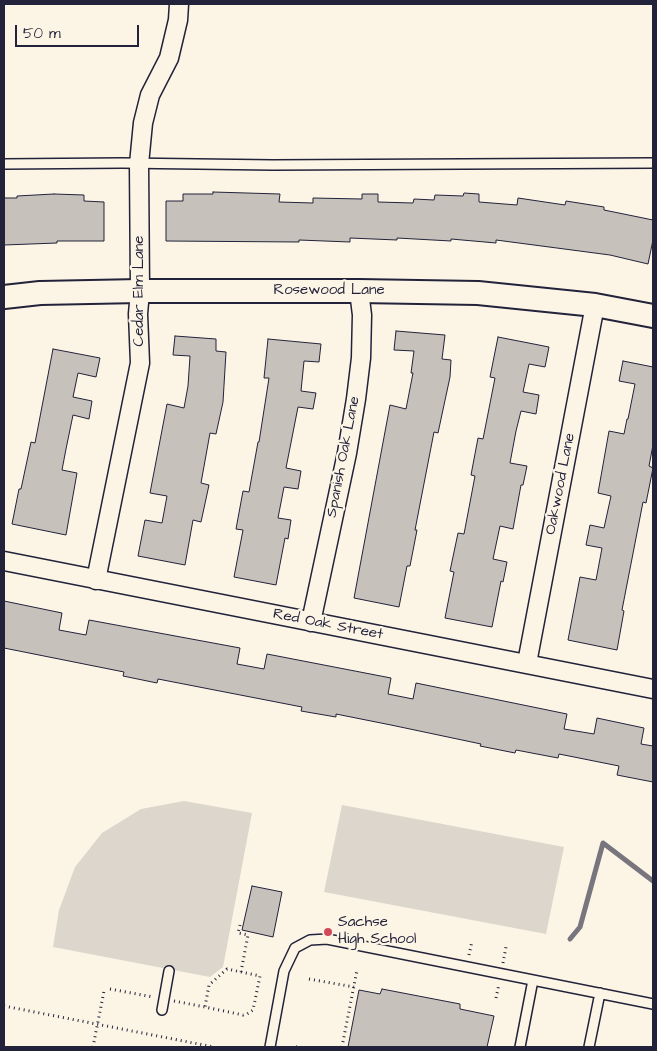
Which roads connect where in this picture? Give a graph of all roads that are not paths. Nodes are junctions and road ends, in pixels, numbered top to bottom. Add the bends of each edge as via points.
1 (179, 4) edge
2 (653, 163) edge
3 (4, 164) edge
4 (140, 164) junction
5 (140, 291) junction
6 (359, 291) junction
7 (4, 297) edge
8 (595, 305) junction
9 (653, 316) edge
10 (4, 561) edge
11 (96, 580) junction
12 (311, 622) junction
13 (527, 663) junction
14 (653, 689) edge
15 (169, 971) dead end
16 (533, 980) junction
17 (600, 993) junction
18 (653, 1004) edge
19 (162, 1010) dead end
20 (270, 1047) edge
21 (520, 1047) edge
22 (589, 1047) edge

1 - 4 street, Cedar Elm Lane via 168,58 150,96 143,123
2 - 4 lane
3 - 4 lane
4 - 5 street, Cedar Elm Lane
5 - 6 street, Rosewood Lane
5 - 7 street, Rosewood Lane
5 - 11 street, Cedar Elm Lane via 140,363
6 - 8 street, Rosewood Lane via 478,293
6 - 12 street, Spanish Oak Lane via 361,358 356,399
8 - 9 street, Rosewood Lane
8 - 13 street, Oakwood Lane
10 - 11 street, Red Oak Street
11 - 12 street, Red Oak Street
12 - 13 street, Red Oak Street
13 - 14 street, Red Oak Street
15 - 19 lane
16 - 17 lane
16 - 20 lane via 327,939 310,940 295,948 284,971
16 - 21 lane
17 - 18 lane
17 - 22 lane

